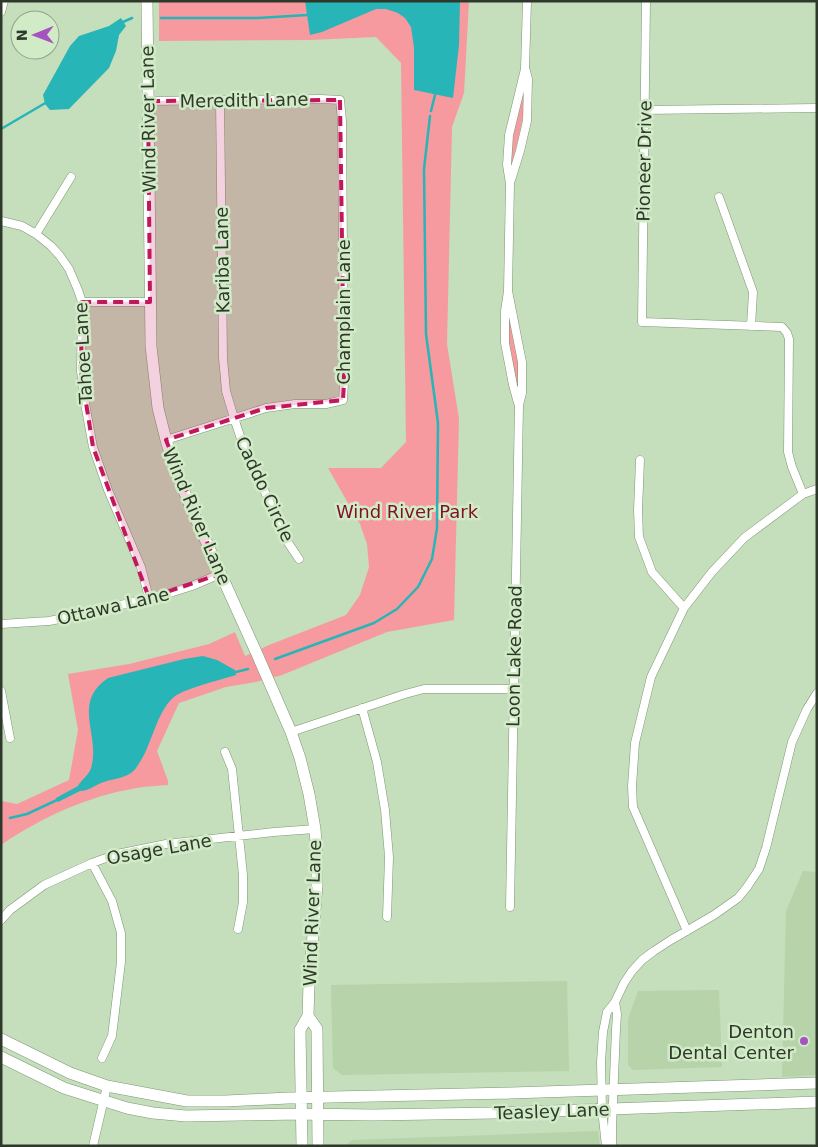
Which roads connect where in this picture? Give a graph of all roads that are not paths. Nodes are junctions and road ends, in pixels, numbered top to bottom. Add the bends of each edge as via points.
1 (4, 1) edge
2 (147, 1) edge
3 (527, 1) edge
4 (646, 1) edge
5 (1, 12) edge
6 (525, 69) junction
7 (220, 100) junction
8 (340, 100) joint
9 (148, 101) junction
10 (817, 108) edge
11 (644, 110) junction
12 (71, 177) dead end
13 (510, 184) junction
14 (719, 197) dead end
15 (1, 220) edge
16 (36, 234) junction
17 (508, 291) junction
18 (82, 302) junction
19 (150, 302) junction
20 (751, 326) junction
21 (519, 405) junction
22 (234, 418) junction
23 (166, 440) junction
24 (640, 460) dead end
25 (817, 489) edge
26 (803, 494) junction
27 (299, 559) dead end
28 (220, 574) junction
29 (149, 598) junction
30 (684, 608) junction
31 (1, 624) edge
32 (514, 690) junction
33 (1, 691) edge
34 (817, 694) edge
35 (362, 708) junction
36 (291, 732) junction
37 (10, 738) dead end
38 (225, 752) dead end
39 (315, 829) junction
40 (239, 836) junction
41 (92, 863) junction
42 (510, 907) dead end
43 (387, 917) dead end
44 (1, 920) edge
45 (238, 928) dead end
46 (687, 931) junction
47 (615, 1002) junction
48 (308, 1016) junction
49 (1, 1039) edge
50 (1, 1057) edge
51 (102, 1058) dead end
52 (817, 1083) edge
53 (107, 1086) junction
54 (607, 1090) junction
55 (318, 1097) junction
56 (302, 1098) junction
57 (103, 1100) junction
58 (817, 1102) edge
59 (607, 1109) junction
60 (302, 1114) junction
61 (318, 1114) junction
62 (93, 1146) edge
63 (302, 1146) edge
64 (318, 1146) edge
65 (606, 1146) edge
66 (612, 1146) edge

1 - 5 street
2 - 9 main road, Wind River Lane
3 - 6 street, Loon Lake Road
4 - 11 street, Pioneer Drive
6 - 13 street, Loon Lake Road via 509,135 507,165
6 - 13 street, Loon Lake Road via 528,79 527,121
7 - 8 street, Meredith Lane
7 - 9 street, Meredith Lane
7 - 22 street, Kariba Lane via 223,358 226,391
8 - 22 street, Champlain Lane via 343,400 266,408
9 - 19 main road, Wind River Lane
10 - 11 street
11 - 20 street, Pioneer Drive via 642,322
12 - 16 street
13 - 17 street, Loon Lake Road
14 - 20 street via 753,292
15 - 16 street, Tahoe Lane
16 - 18 street, Tahoe Lane via 52,246 69,269
17 - 21 street, Loon Lake Road via 522,362
17 - 21 street, Loon Lake Road via 505,343
18 - 19 street
18 - 29 street, Tahoe Lane via 81,371 94,447 108,490 141,567
19 - 23 main road, Wind River Lane via 154,378
20 - 26 street via 782,327 789,339 788,452
21 - 32 street, Loon Lake Road
22 - 23 street, Champlain Lane
22 - 27 street, Caddo Circle via 287,541
23 - 28 main road, Wind River Lane via 178,477
24 - 30 street via 639,538 652,572
25 - 26 street
26 - 30 street via 744,538
28 - 29 street, Ottawa Lane
28 - 36 main road, Wind River Lane
29 - 31 street, Ottawa Lane via 49,621
30 - 46 street via 651,677 635,743 632,786 633,807
32 - 35 street via 424,689
32 - 42 street, Loon Lake Road
33 - 37 street
34 - 46 street via 789,751 759,868 738,898
35 - 36 street
35 - 43 street via 377,762 385,810 389,857
36 - 39 main road, Wind River Lane via 309,794
38 - 40 street via 232,769
39 - 40 street, Osage Lane
39 - 48 main road, Wind River Lane via 316,885
40 - 41 street, Osage Lane via 166,844
40 - 45 street via 244,875
41 - 44 street, Osage Lane via 44,885
41 - 51 street via 112,901 121,933 121,962 112,1036
46 - 47 street via 642,960 624,983
47 - 54 street via 618,1014
47 - 54 street via 608,1012 603,1032
48 - 55 main road, Wind River Lane via 317,1029
48 - 56 main road, Wind River Lane via 300,1030
49 - 53 main road, Teasley Lane via 70,1073
50 - 57 main road, Teasley Lane via 64,1088
52 - 54 main road, Teasley Lane
53 - 56 main road, Teasley Lane via 187,1101
53 - 57 street
54 - 55 main road, Teasley Lane
54 - 59 street
54 - 59 street
55 - 56 main road, Teasley Lane
55 - 61 main road, Wind River Lane
56 - 60 main road, Wind River Lane
57 - 60 main road, Teasley Lane via 127,1108 186,1116
57 - 62 street
58 - 59 main road, Teasley Lane
59 - 61 main road, Teasley Lane
59 - 65 street
59 - 66 street
60 - 61 main road, Teasley Lane
60 - 63 main road
61 - 64 main road

